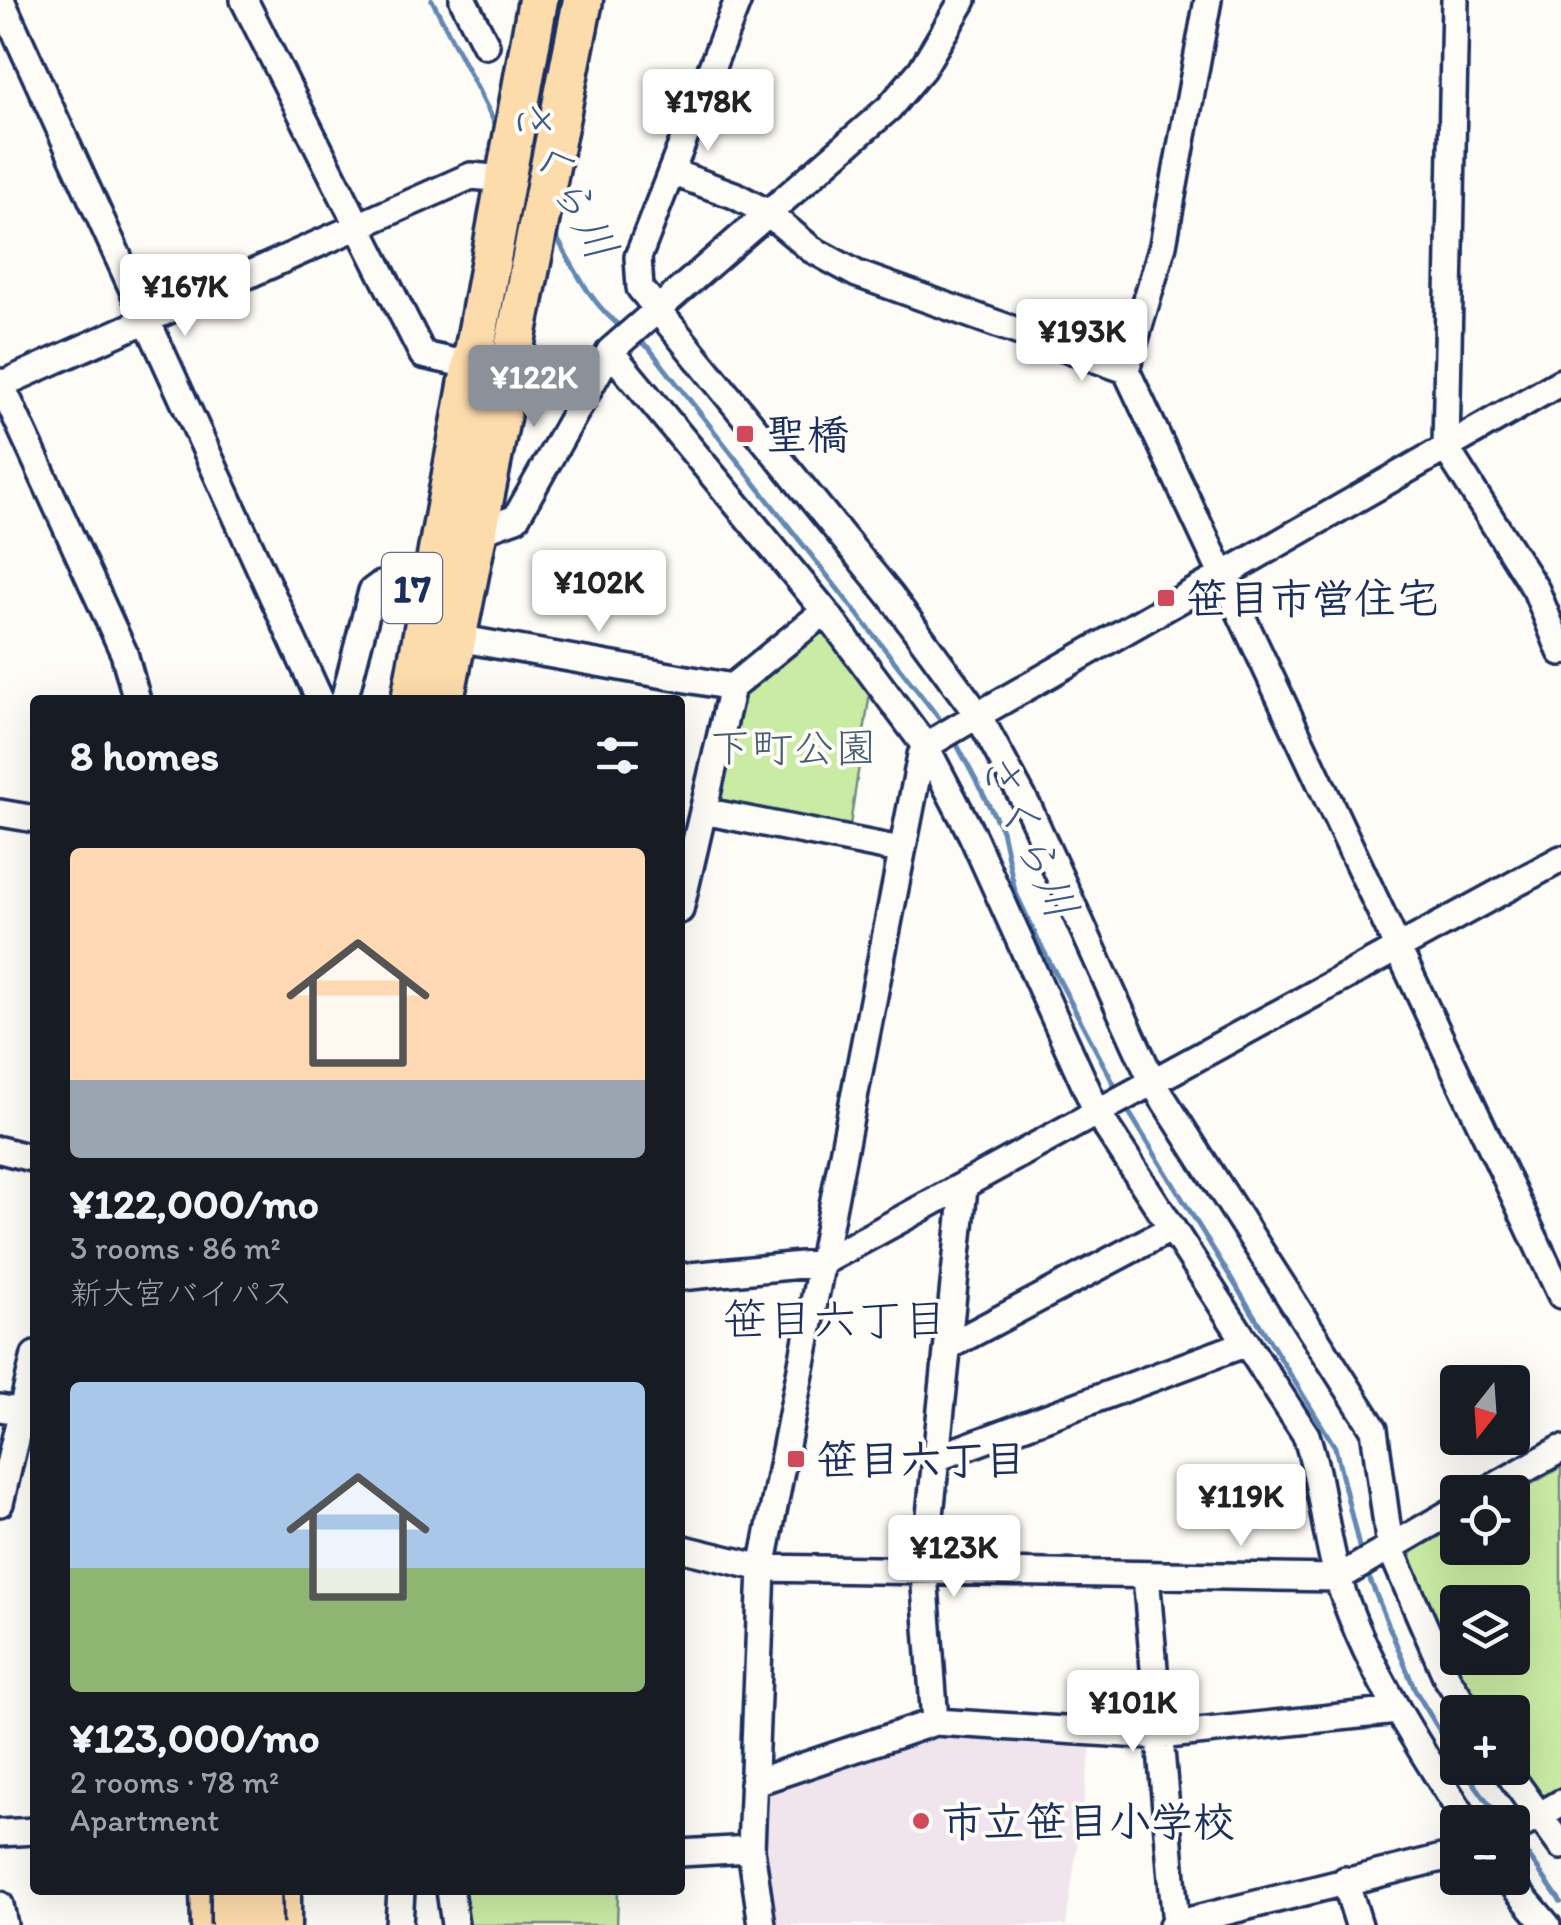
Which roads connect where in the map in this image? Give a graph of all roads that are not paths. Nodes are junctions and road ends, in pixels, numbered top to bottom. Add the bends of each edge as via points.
1 (1, 0) edge
2 (244, 0) edge
3 (463, 0) edge
4 (521, 0) edge
5 (538, 0) edge
6 (564, 0) edge
7 (583, 0) edge
8 (738, 0) edge
9 (963, 0) edge
10 (1208, 0) edge
11 (1455, 0) edge
12 (486, 45) dead end
13 (498, 149) junction
14 (671, 172) junction
15 (768, 213) junction
16 (358, 226) junction
17 (146, 321) junction
18 (630, 332) junction
19 (460, 363) junction
20 (1126, 370) junction
21 (1561, 382) edge
22 (0, 384) edge
23 (1446, 448) junction
24 (441, 477) junction
25 (477, 532) junction
26 (1222, 576) junction
27 (411, 592) junction
28 (825, 611) junction
29 (456, 638) junction
30 (1561, 652) edge
31 (732, 687) junction
32 (136, 695) edge
33 (318, 695) edge
34 (345, 695) edge
35 (391, 695) edge
36 (409, 695) edge
37 (409, 695) edge
38 (436, 695) edge
39 (445, 695) edge
40 (972, 718) junction
41 (928, 745) junction
42 (0, 813) edge
43 (30, 818) edge
44 (694, 821) edge
45 (900, 850) junction
46 (1561, 859) edge
47 (685, 878) edge
48 (1397, 949) junction
49 (1124, 1099) junction
50 (0, 1150) edge
51 (30, 1159) edge
52 (964, 1188) junction
53 (1172, 1228) junction
54 (821, 1263) junction
55 (685, 1277) edge
56 (1561, 1295) edge
57 (1247, 1343) junction
58 (949, 1346) junction
59 (30, 1374) edge
60 (20, 1411) edge
61 (1561, 1450) edge
62 (938, 1457) junction
63 (1516, 1475) edge
64 (0, 1503) edge
65 (1440, 1518) edge
66 (685, 1549) edge
67 (1386, 1549) junction
68 (762, 1568) junction
69 (924, 1573) junction
70 (1343, 1574) junction
71 (1146, 1575) junction
72 (1458, 1695) edge
73 (1397, 1712) junction
74 (934, 1722) junction
75 (1159, 1736) junction
76 (753, 1784) junction
77 (1561, 1803) edge
78 (1456, 1805) edge
79 (1530, 1821) edge
80 (1530, 1828) edge
81 (30, 1831) edge
82 (0, 1833) edge
83 (1561, 1846) edge
84 (750, 1848) junction
85 (685, 1853) edge
86 (1440, 1858) edge
87 (1345, 1880) junction
88 (218, 1895) edge
89 (274, 1895) edge
90 (400, 1895) edge
91 (451, 1895) edge
92 (1522, 1895) edge
93 (0, 1905) edge
94 (246, 1914) edge
95 (4, 1925) edge
96 (399, 1925) edge
97 (454, 1925) edge
98 (762, 1925) edge
99 (1174, 1925) edge
100 (1359, 1925) edge
101 (1546, 1925) edge

1 - 17 street
2 - 16 street
3 - 12 street
4 - 13 highway, 17
5 - 36 highway
6 - 38 highway
7 - 25 highway, 17
8 - 14 street
9 - 15 street via 897,99
10 - 20 street via 1163,245
11 - 23 street
13 - 16 street via 472,176
13 - 19 highway, 17
14 - 15 street
14 - 18 street via 635,266 640,288
15 - 18 street
15 - 20 street via 810,250 857,274
16 - 17 street
16 - 19 street via 423,355
17 - 22 street
17 - 33 street
18 - 25 street via 516,518
18 - 28 street
18 - 40 street via 890,595
19 - 24 highway, 17
20 - 26 street
21 - 23 street
22 - 32 street via 124,654
23 - 26 street
23 - 30 street via 1536,590
24 - 27 highway, 17
24 - 37 highway, 17
25 - 29 highway, 17
26 - 40 street
26 - 48 street
27 - 34 street via 380,584 372,591
27 - 35 highway, 17
28 - 31 street
28 - 41 street
29 - 31 street
29 - 39 highway, 17
31 - 44 street
40 - 41 street
40 - 49 street via 1028,809
41 - 45 street via 917,764
41 - 49 street via 972,835
42 - 43 street
44 - 45 street
44 - 47 street
45 - 54 street
46 - 48 street
48 - 49 street
48 - 56 street
49 - 52 street
49 - 53 street
49 - 67 street via 1374,1430
50 - 51 street
52 - 54 street
52 - 58 street
53 - 57 street
53 - 58 street
54 - 55 street
54 - 68 street
57 - 62 street
57 - 70 street via 1306,1436
58 - 62 street
59 - 60 street
60 - 64 street
61 - 63 street
62 - 69 street
65 - 67 street
66 - 68 street
67 - 70 street
67 - 72 street
68 - 69 street
68 - 76 street
69 - 71 street
69 - 74 street
70 - 71 street
70 - 73 street
71 - 75 street
73 - 75 street
73 - 78 street
74 - 75 street
74 - 76 street
75 - 99 street
76 - 84 street
77 - 79 street
80 - 83 street
81 - 82 street
84 - 85 street
84 - 98 street
86 - 87 street
87 - 99 street
87 - 100 street
88 - 94 highway
89 - 94 highway
90 - 96 street
91 - 97 street
92 - 101 street
93 - 95 street

